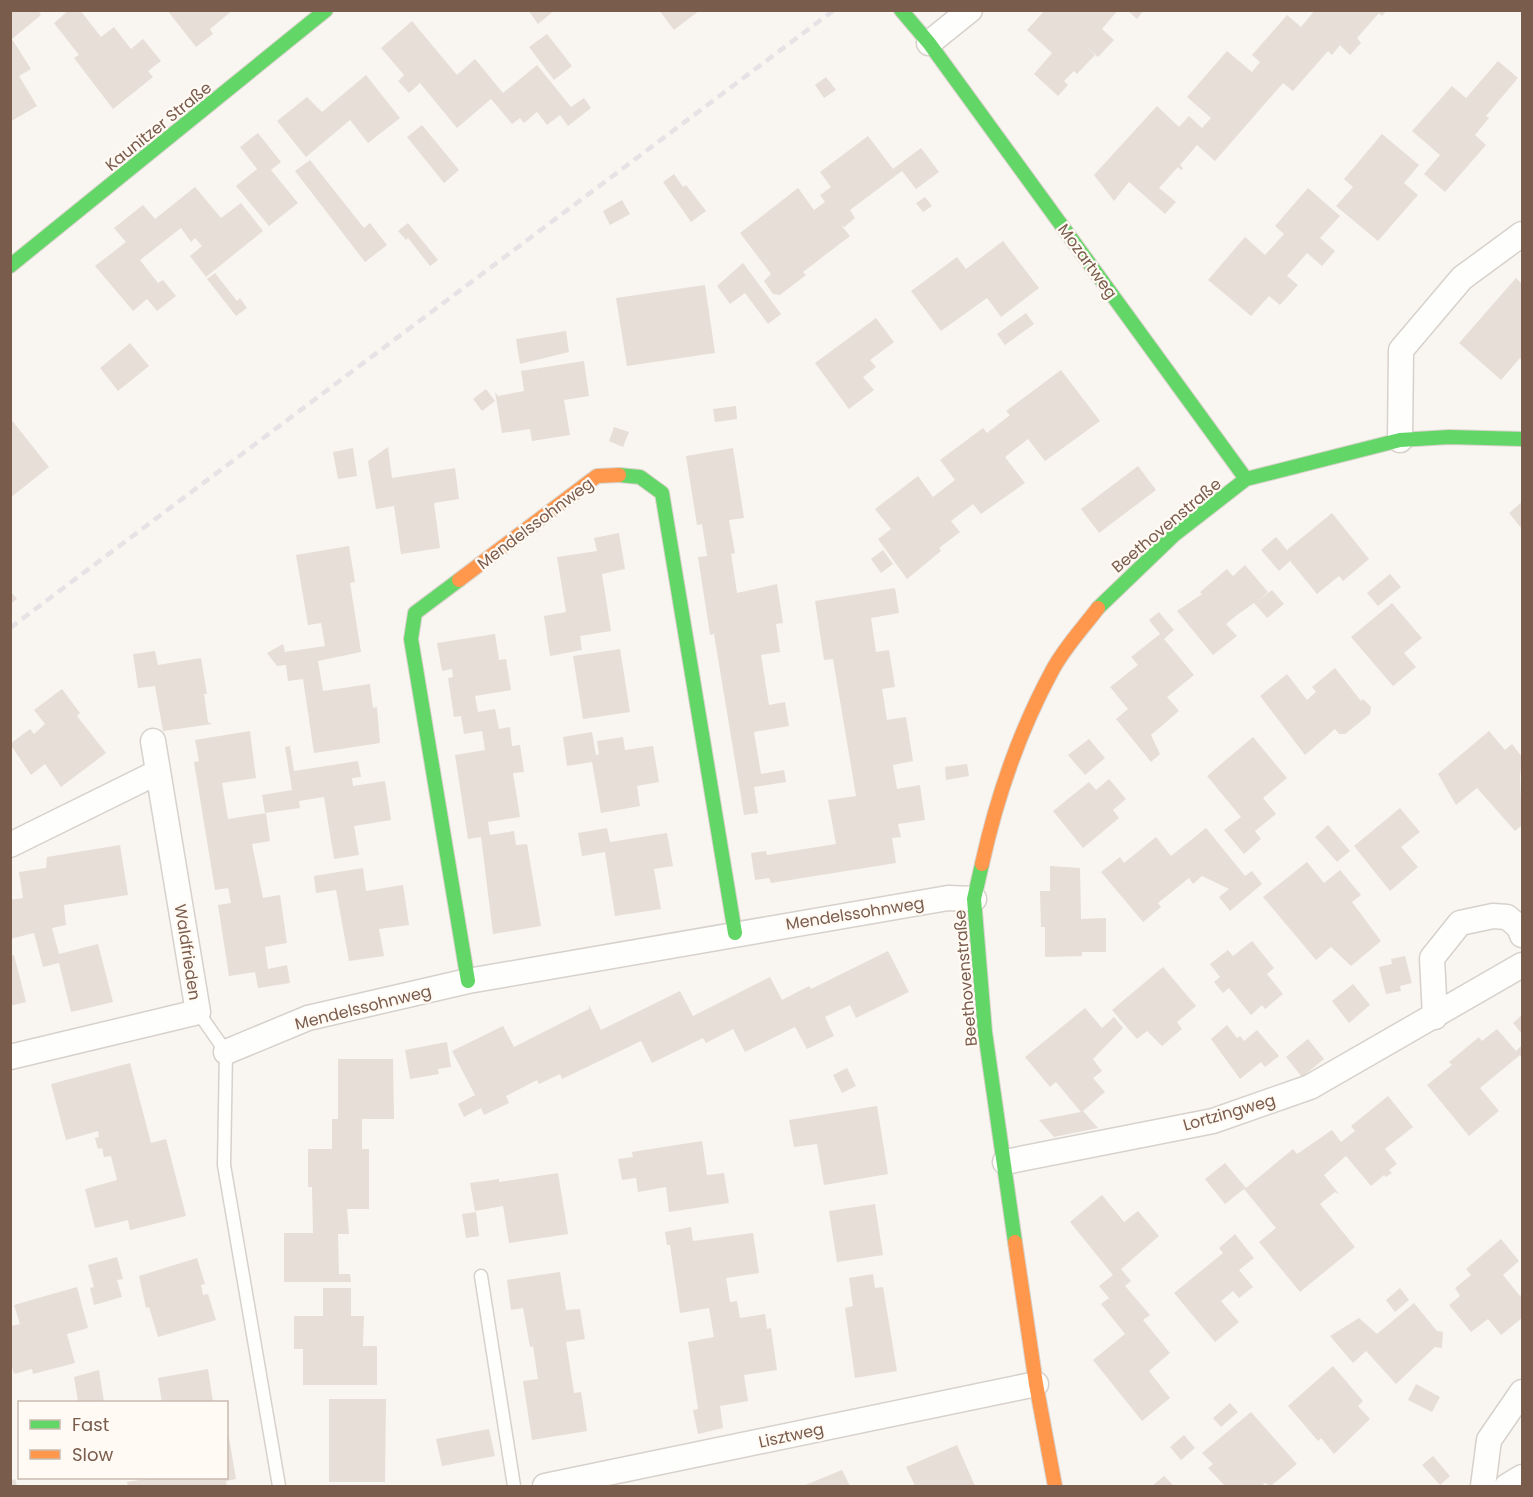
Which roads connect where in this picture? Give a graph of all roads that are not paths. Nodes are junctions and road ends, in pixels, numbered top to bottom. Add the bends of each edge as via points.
1 (326, 10) edge
2 (901, 10) edge
3 (969, 10) edge
4 (929, 42) junction
5 (1522, 234) edge
6 (10, 266) edge
7 (1522, 439) edge
8 (1400, 440) junction
9 (1246, 479) junction
10 (153, 741) dead end
11 (158, 772) junction
12 (10, 844) edge
13 (974, 899) junction
14 (735, 933) junction
15 (1522, 935) edge
16 (1522, 965) edge
17 (468, 981) junction
18 (198, 1012) junction
19 (1435, 1017) junction
20 (226, 1052) junction
21 (10, 1057) edge
22 (1005, 1162) junction
23 (481, 1276) dead end
24 (1036, 1384) junction
25 (1522, 1392) edge
26 (1522, 1477) edge
27 (279, 1486) edge
28 (514, 1486) edge
29 (545, 1486) edge
30 (1055, 1486) edge
31 (1483, 1486) edge
32 (1507, 1486) edge

1 - 6 street, Kaunitzer Straße
2 - 4 street, Mozartweg
3 - 4 street
4 - 9 street, Mozartweg
5 - 8 street via 1462,278 1401,350
7 - 8 street, Beethovenstraße
8 - 9 street, Beethovenstraße
9 - 13 street, Beethovenstraße via 1174,536 1101,603 1053,669 1007,770
10 - 11 street, Waldfrieden
11 - 12 street
11 - 18 street, Waldfrieden
13 - 14 street, Mendelssohnweg via 948,898
13 - 22 street, Beethovenstraße via 985,1032
14 - 17 street, Mendelssohnweg
14 - 17 street, Mendelssohnweg via 662,493 650,479 631,474 597,476 415,613 411,639
15 - 19 street via 1507,917 1460,923 1432,958
16 - 19 street, Lortzingweg
17 - 20 street, Mendelssohnweg via 308,1018
18 - 20 lane
18 - 21 street, Waldfrieden
19 - 22 street, Lortzingweg via 1310,1087 1213,1121
20 - 27 lane via 224,1165
22 - 24 street, Beethovenstraße
23 - 28 lane
24 - 29 street, Lisztweg
24 - 30 street, Beethovenstraße
25 - 31 street via 1490,1440
26 - 32 street

